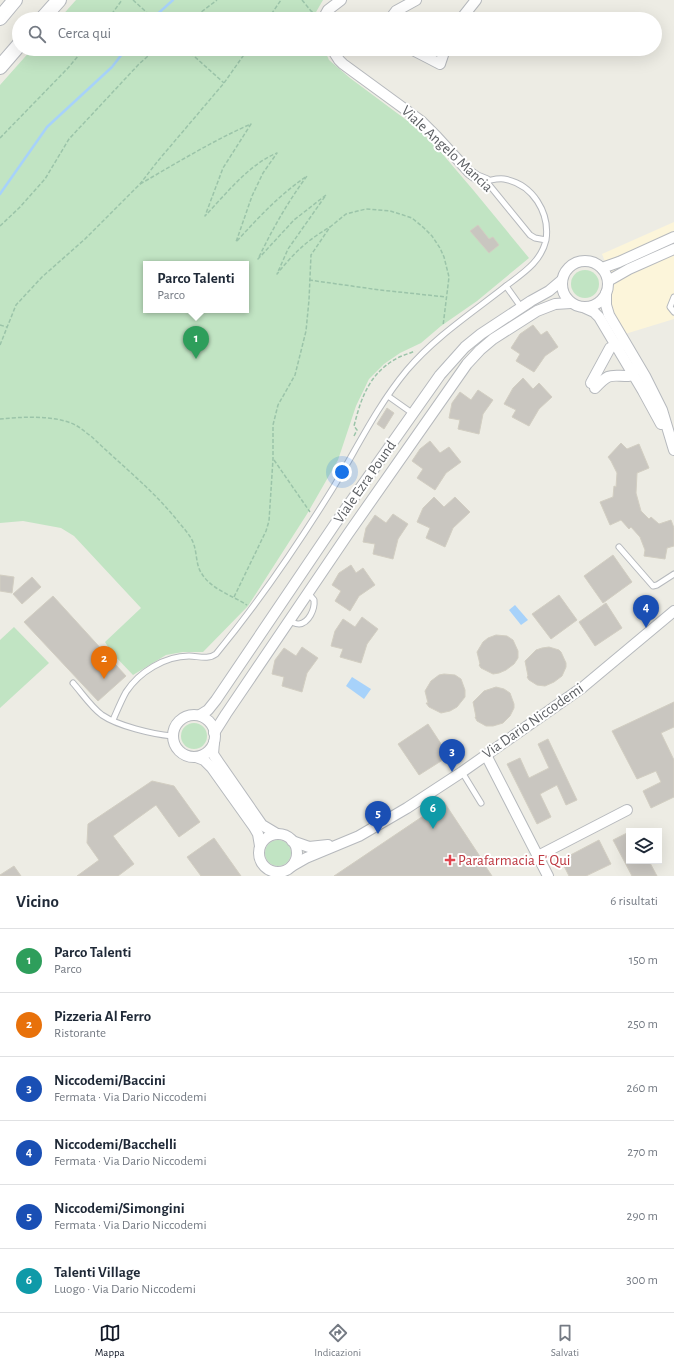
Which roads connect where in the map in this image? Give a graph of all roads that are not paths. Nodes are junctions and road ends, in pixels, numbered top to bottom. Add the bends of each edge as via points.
1 (15, 0) edge
2 (59, 0) edge
3 (341, 0) edge
4 (416, 0) edge
5 (476, 0) edge
6 (48, 12) edge
7 (327, 12) edge
8 (395, 12) edge
9 (467, 12) edge
10 (0, 18) edge
11 (12, 53) edge
12 (336, 56) edge
13 (425, 56) edge
14 (443, 56) edge
15 (0, 67) edge
16 (486, 181) junction
17 (674, 237) edge
18 (546, 240) junction
19 (674, 249) edge
20 (602, 268) junction
21 (562, 280) junction
22 (608, 281) junction
23 (506, 286) junction
24 (606, 293) junction
25 (674, 297) edge
26 (571, 302) junction
27 (521, 307) junction
28 (583, 307) junction
29 (674, 312) edge
30 (621, 345) junction
31 (635, 367) junction
32 (388, 396) junction
33 (412, 413) junction
34 (673, 446) edge
35 (335, 524) junction
36 (348, 534) junction
37 (619, 547) dead end
38 (674, 574) edge
39 (308, 593) junction
40 (674, 610) edge
41 (289, 621) junction
42 (252, 647) junction
43 (265, 656) junction
44 (73, 683) dead end
45 (200, 715) junction
46 (112, 720) junction
47 (172, 736) junction
48 (214, 736) junction
49 (486, 755) junction
50 (196, 757) junction
51 (462, 772) junction
52 (481, 803) dead end
53 (627, 810) dead end
54 (277, 834) junction
55 (292, 840) junction
56 (342, 843) junction
57 (260, 846) junction
58 (538, 856) junction
59 (264, 871) edge
60 (284, 871) edge
61 (548, 876) edge

1 - 10 street
2 - 6 street
3 - 7 street
4 - 8 street
5 - 9 street
11 - 15 street
12 - 16 street, Viale Angelo Mancia via 343,64 410,112 429,128 469,172
13 - 14 street via 440,64
16 - 18 lane, Viale Angelo Mancia via 530,235
16 - 18 lane via 510,180 529,191 539,202 544,214
17 - 20 street
18 - 23 lane via 536,262
19 - 22 street
20 - 21 street via 594,262 579,261 567,269
20 - 22 street
21 - 26 street via 563,292
21 - 27 street, Viale Ezra Pound via 549,291
22 - 24 street
23 - 27 lane
23 - 32 lane via 433,343
24 - 28 street via 597,304
24 - 30 street via 607,312
25 - 29 lane via 670,307
26 - 28 street
26 - 36 street, Viale Ezra Pound via 555,304 537,311 497,336 473,357 455,379
27 - 33 street, Viale Ezra Pound via 465,347
28 - 30 street via 594,312
30 - 31 street
30 - 31 street via 610,349 593,385 610,376 628,376
31 - 34 street via 664,416
32 - 33 lane
32 - 46 lane via 284,564 216,654 210,657 176,657 150,669 130,687
33 - 35 street, Viale Ezra Pound
35 - 36 street
35 - 42 street, Viale Ezra Pound
36 - 39 street, Viale Ezra Pound
37 - 38 lane via 654,586
39 - 41 street, Viale Ezra Pound
39 - 41 lane via 315,602 308,619 298,624
40 - 49 street, Via Dario Niccodemi via 583,687
41 - 43 street, Viale Ezra Pound
42 - 43 street
42 - 45 street, Viale Ezra Pound via 212,705
43 - 48 street, Viale Ezra Pound
44 - 46 lane via 101,714
45 - 47 street via 181,719
45 - 48 street via 211,723
46 - 47 lane via 129,727
47 - 50 street via 175,746 181,752
48 - 50 street via 208,751
48 - 54 street via 213,754 218,763 261,823
49 - 51 street, Via Dario Niccodemi
49 - 58 street
50 - 57 street via 204,760 212,768 254,827
51 - 52 lane
51 - 56 street, Via Dario Niccodemi via 395,815
53 - 58 street
54 - 55 street via 288,836
54 - 57 street via 266,838
55 - 56 street, Via Dario Niccodemi via 314,847
55 - 60 street via 297,852 295,861
56 - 60 street, Via Dario Niccodemi via 306,858
57 - 59 street via 259,856
58 - 61 street
59 - 60 street

